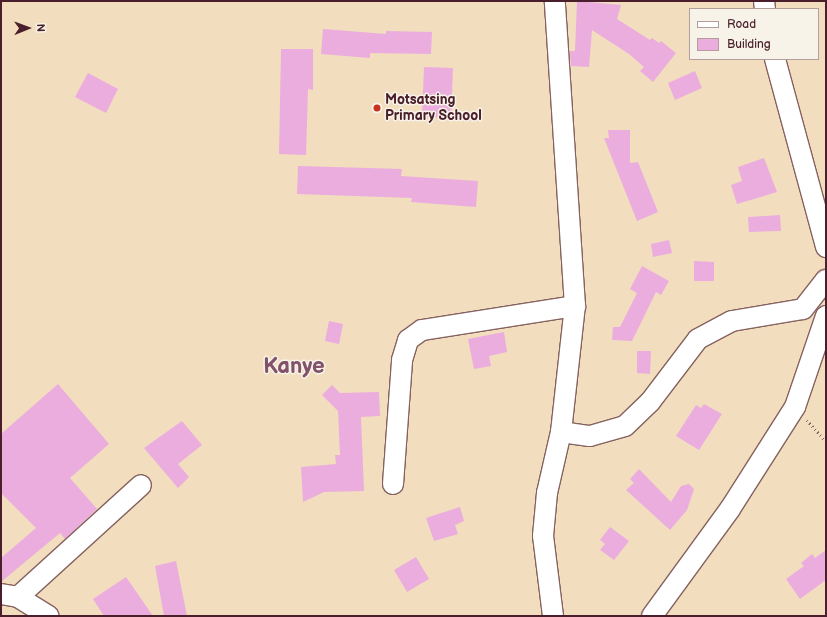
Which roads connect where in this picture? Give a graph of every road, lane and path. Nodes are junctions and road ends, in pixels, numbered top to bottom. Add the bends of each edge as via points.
1 (555, 1) edge
2 (775, 60) edge
3 (826, 247) edge
4 (826, 280) edge
5 (575, 306) junction
6 (826, 316) edge
7 (795, 406) junction
8 (561, 432) junction
9 (826, 441) edge
10 (393, 484) dead end
11 (141, 485) dead end
12 (9, 596) edge
13 (49, 616) edge
14 (553, 616) edge
15 (652, 616) edge

1 - 5 street
2 - 3 street
4 - 8 street via 803,309 732,321 698,339 650,402 625,426 590,436
5 - 8 street
5 - 10 street via 422,330 408,340 402,360
6 - 7 street
7 - 9 path
7 - 15 street via 730,509
8 - 14 street via 547,493 543,536
11 - 12 street
12 - 13 street

